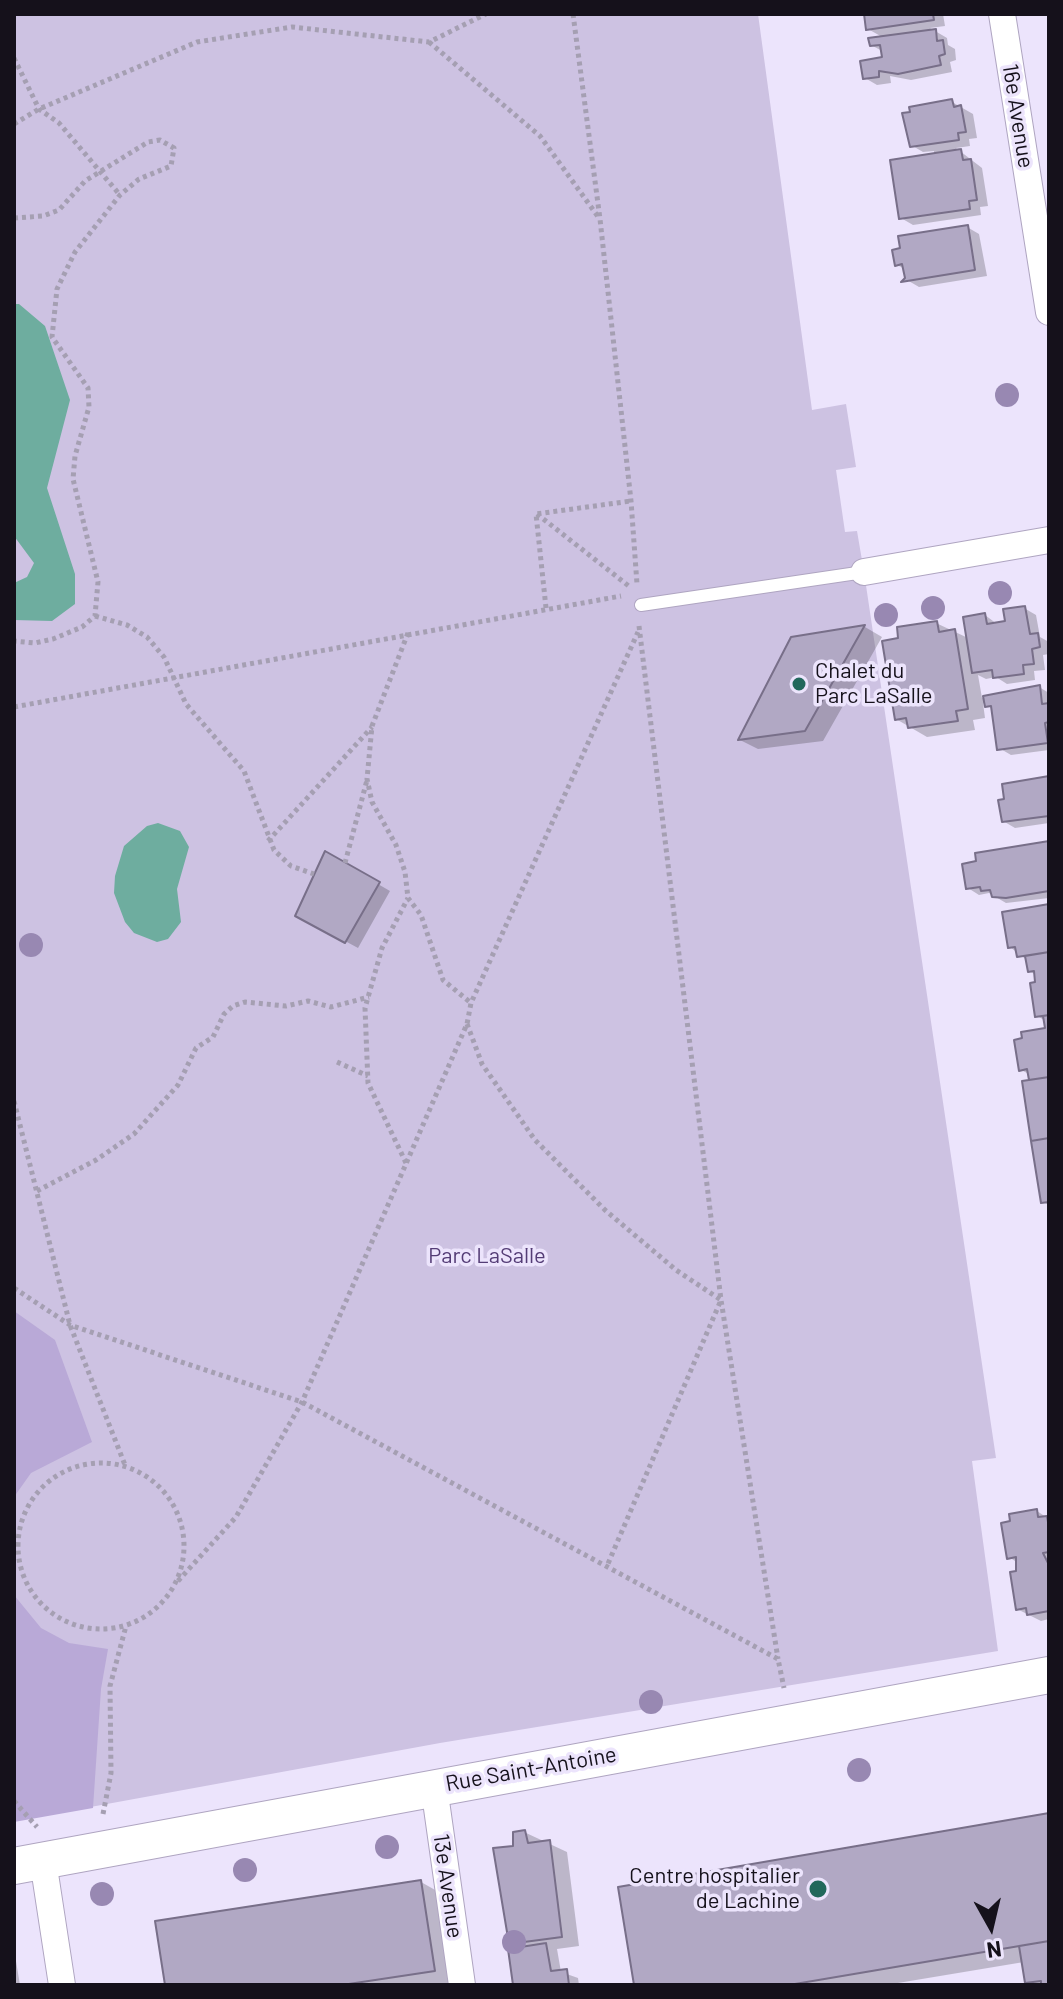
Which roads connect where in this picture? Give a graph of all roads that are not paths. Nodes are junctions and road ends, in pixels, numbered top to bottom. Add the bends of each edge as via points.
1 (1002, 14) edge
2 (1049, 312) edge
3 (1049, 540) edge
4 (864, 572) joint
5 (639, 599) road end
6 (1049, 1675) edge
7 (434, 1787) junction
8 (33, 1853) edge
9 (62, 1985) edge
10 (462, 1985) edge

1 - 2 street, 16e Avenue
3 - 4 street
4 - 5 lane
6 - 7 street, Rue Saint-Antoine
7 - 8 street, Rue Saint-Antoine
7 - 10 street, 13e Avenue
8 - 9 street

